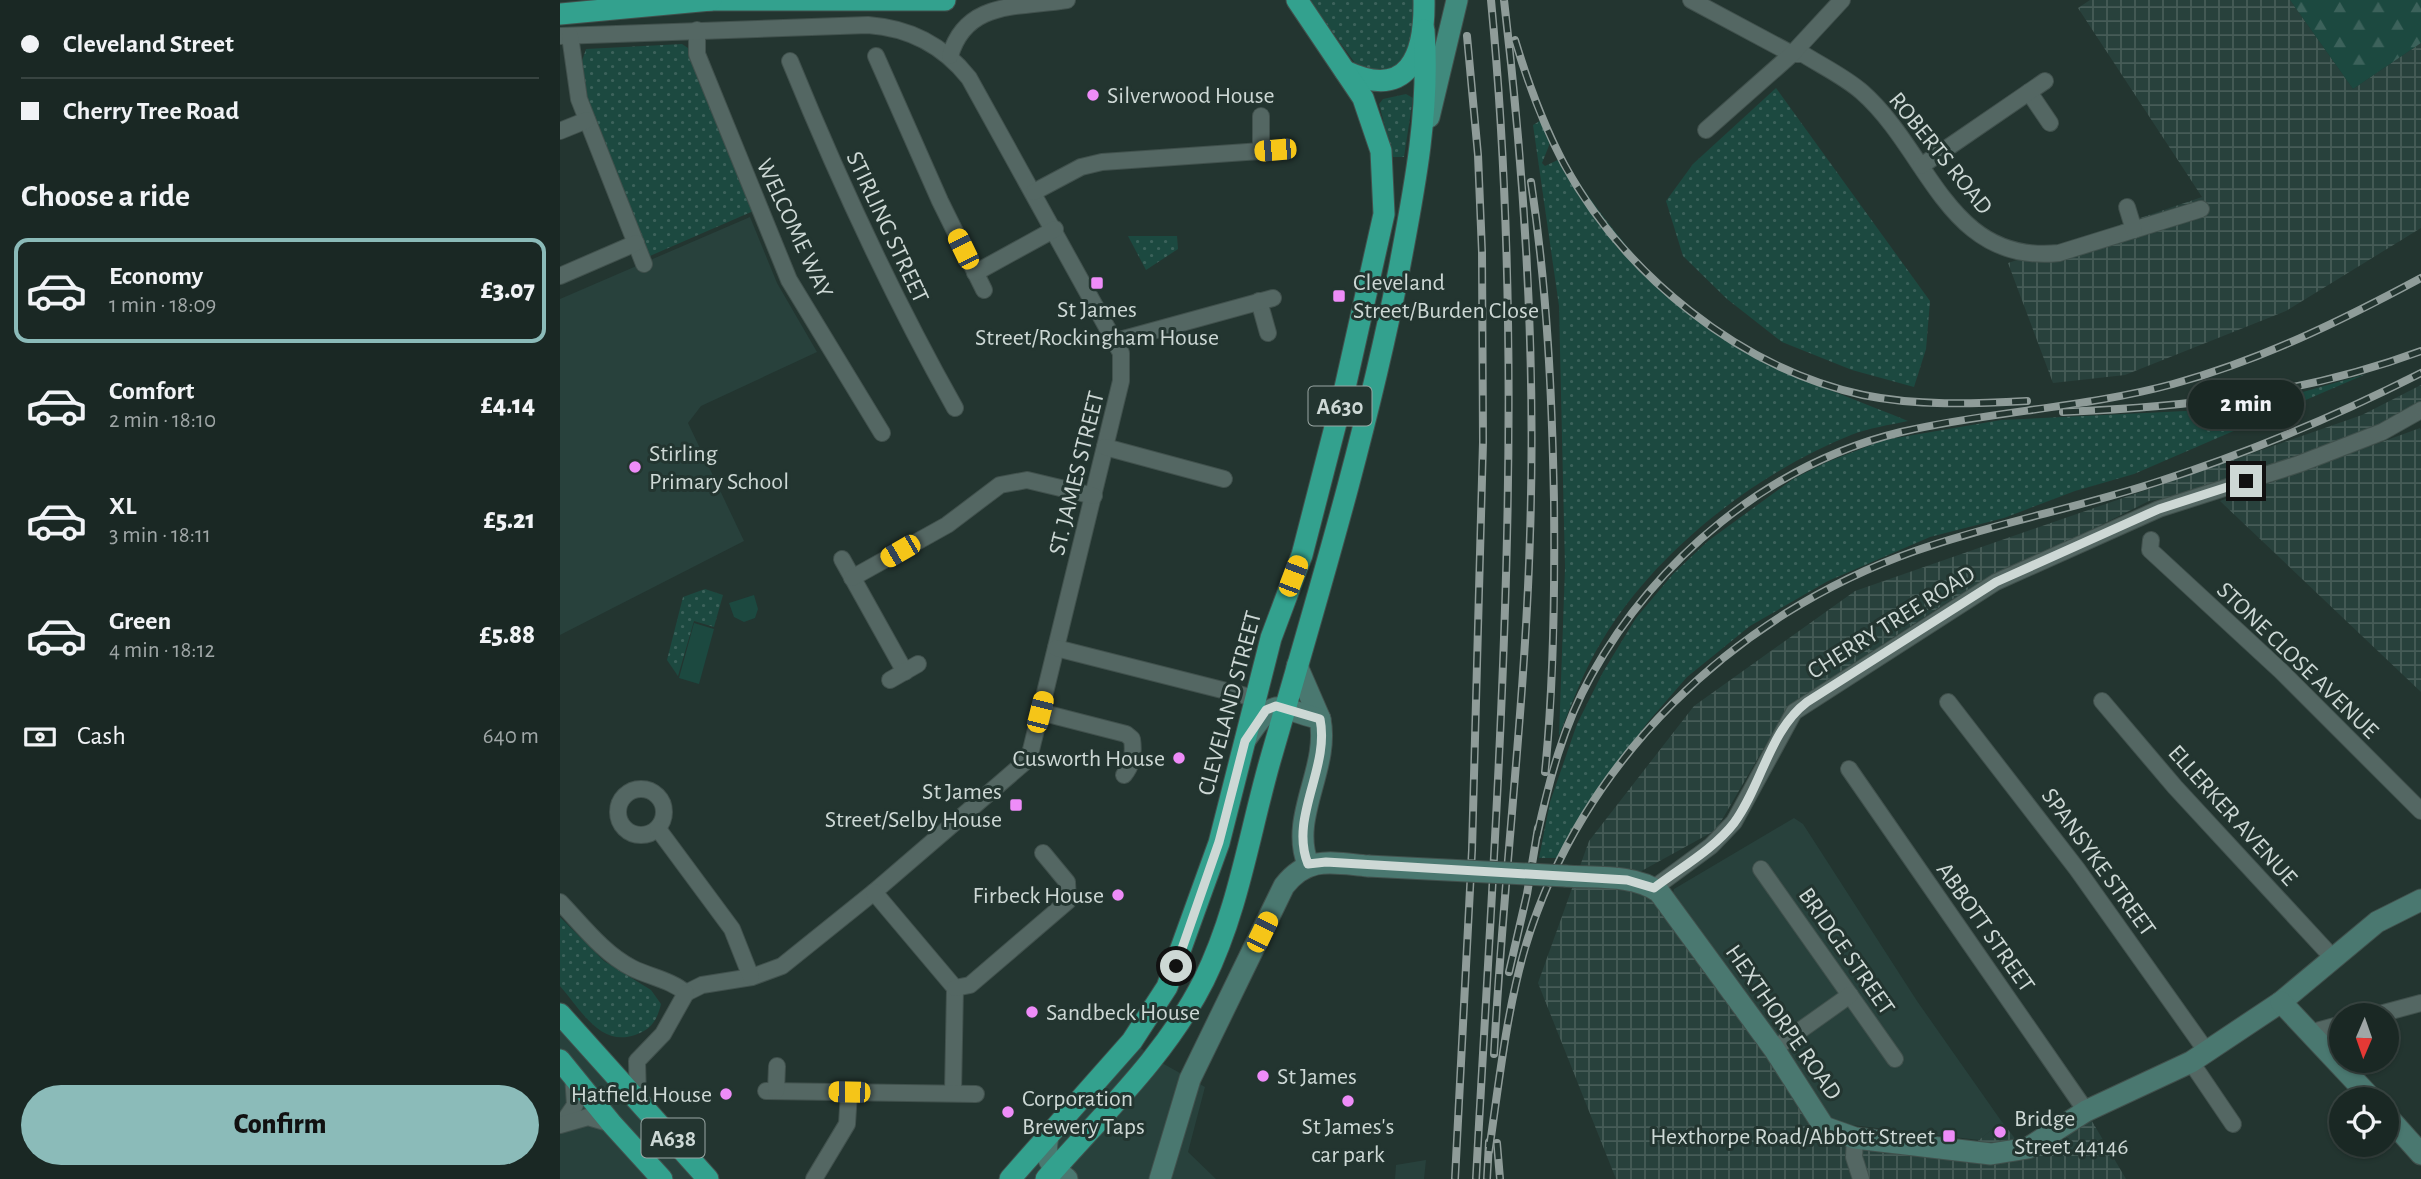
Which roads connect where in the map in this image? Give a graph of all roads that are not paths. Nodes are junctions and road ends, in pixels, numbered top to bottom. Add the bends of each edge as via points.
1 (705, 0) edge
2 (711, 0) edge
3 (944, 0) edge
4 (1067, 0) edge
5 (1280, 0) edge
6 (1297, 0) edge
7 (1424, 0) edge
8 (1457, 0) edge
9 (1691, 0) edge
10 (1842, 0) edge
11 (560, 14) edge
12 (1309, 21) junction
13 (697, 30) junction
14 (1424, 30) junction
15 (565, 36) edge
16 (1792, 54) junction
17 (876, 56) dead end
18 (950, 56) junction
19 (790, 61) dead end
20 (1345, 71) junction
21 (2045, 81) dead end
22 (2029, 92) junction
23 (1261, 116) dead end
24 (587, 120) junction
25 (2050, 123) dead end
26 (1706, 130) dead end
27 (560, 131) edge
28 (1422, 150) junction
29 (1921, 166) junction
30 (1034, 192) junction
31 (2127, 207) dead end
32 (2201, 209) dead end
33 (1055, 229) junction
34 (2134, 230) junction
35 (636, 243) junction
36 (645, 264) dead end
37 (975, 273) junction
38 (560, 276) edge
39 (984, 290) dead end
40 (1268, 333) dead end
41 (1116, 341) junction
42 (956, 408) dead end
43 (2421, 410) edge
44 (882, 433) dead end
45 (1105, 447) junction
46 (1224, 479) dead end
47 (1094, 496) junction
48 (2151, 540) dead end
49 (842, 559) dead end
50 (852, 578) junction
51 (1056, 648) junction
52 (1297, 666) junction
53 (890, 680) dead end
54 (1254, 698) junction
55 (2102, 701) dead end
56 (1948, 702) dead end
57 (1285, 709) junction
58 (1040, 712) junction
59 (1320, 719) junction
60 (1245, 741) junction
61 (1849, 768) dead end
62 (1124, 775) dead end
63 (2421, 811) edge
64 (658, 829) dead end
65 (1043, 853) dead end
66 (1308, 864) junction
67 (1761, 869) dead end
68 (1654, 888) junction
69 (874, 892) junction
70 (2421, 900) edge
71 (560, 902) edge
72 (2333, 957) junction
73 (751, 977) junction
74 (955, 988) junction
75 (686, 993) junction
76 (1850, 995) junction
77 (2281, 1002) junction
78 (2421, 1003) edge
79 (2399, 1009) edge
80 (560, 1014) edge
81 (2329, 1028) edge
82 (2313, 1032) junction
83 (1773, 1049) junction
84 (2199, 1057) junction
85 (1895, 1059) dead end
86 (777, 1066) dead end
87 (566, 1067) edge
88 (2361, 1087) edge
89 (849, 1092) junction
90 (953, 1093) junction
91 (976, 1094) dead end
92 (638, 1099) junction
93 (2086, 1111) junction
94 (612, 1124) junction
95 (2233, 1124) dead end
96 (561, 1125) edge
97 (2399, 1129) edge
98 (1048, 1136) junction
99 (1855, 1138) junction
100 (2421, 1154) edge
101 (1056, 1177) edge
102 (662, 1179) edge
103 (708, 1179) edge
104 (814, 1179) edge
105 (1010, 1179) edge
106 (1160, 1179) edge
107 (1861, 1179) edge

1 - 2 highway
1 - 3 highway
1 - 11 highway
4 - 18 street via 975,16 955,38
5 - 12 highway
6 - 12 highway, A630
7 - 14 highway, A630
8 - 28 main road, A630
9 - 16 street, ROBERTS ROAD
10 - 16 street
12 - 20 highway, A630
13 - 15 street, ST. JAMES STREET
13 - 18 street, ST. JAMES STREET via 890,27
13 - 44 street, WELCOME WAY via 697,54 778,255 807,312
14 - 20 highway, A630 via 1416,58 1398,78 1374,81
14 - 28 highway, A630
15 - 24 street
16 - 26 street
16 - 29 street, ROBERTS ROAD via 1802,54 1861,91
17 - 37 street
18 - 30 street, ST. JAMES STREET via 969,78
19 - 42 street, STIRLING STREET via 877,261
20 - 54 highway, CLEVELAND STREET / A630 via 1375,125 1384,214 1301,555
21 - 22 street
22 - 25 street
22 - 29 street
23 - 30 street via 1268,151 1102,162 1081,167
24 - 27 street
24 - 35 street
28 - 52 highway, A630 via 1368,411
29 - 34 street, ROBERTS ROAD via 1959,219 1993,245 2035,256
30 - 33 street, ST. JAMES STREET
31 - 34 street
32 - 34 street, ROBERTS ROAD
33 - 37 street
33 - 41 street, ST. JAMES STREET
35 - 36 street
35 - 38 street
37 - 39 street
40 - 41 street via 1266,300
41 - 45 street, ST. JAMES STREET via 1121,381
43 - 68 street, CHERRY TREE ROAD via 2382,432 2299,464 2159,509 1996,582 1794,712 1734,822
45 - 46 street
45 - 47 street, ST. JAMES STREET
47 - 50 street via 1027,480 1000,485 947,525
47 - 51 street, ST. JAMES STREET
48 - 63 street, STONE CLOSE AVENUE via 2150,551 2281,671
49 - 50 street
50 - 53 street via 911,668
51 - 54 street
51 - 58 street, ST. JAMES STREET
52 - 57 highway, A630
52 - 59 street
54 - 60 highway, CLEVELAND STREET / A630
55 - 72 street, ELLERKER AVENUE
56 - 84 street, SPANSYKE STREET via 2077,869
57 - 59 street
57 - 60 street via 1266,710
57 - 101 highway, A630 via 1228,926 1202,985 1153,1058
58 - 62 street via 1126,734 1133,747 1130,768
58 - 69 street, ST. JAMES STREET via 1025,762
59 - 66 street via 1320,754 1302,833
60 - 98 highway, CLEVELAND STREET / A630 via 1219,842 1167,987 1132,1041
61 - 93 street, ABBOTT STREET
64 - 73 street via 732,929
65 - 74 street via 1068,883 1068,901 970,985
66 - 68 street, bridge via 1627,880
66 - 106 street via 1294,872 1284,886 1190,1079
67 - 76 street, BRIDGE STREET
68 - 83 street, HEXTHORPE ROAD
69 - 73 street, ST. JAMES STREET via 782,966
69 - 74 street
70 - 72 street, HEXTHORPE ROAD via 2377,922
71 - 75 street via 616,957
72 - 77 street, HEXTHORPE ROAD
73 - 75 street, ST. JAMES STREET via 702,985
74 - 90 street
75 - 92 street via 663,1034 637,1060
76 - 83 street
76 - 85 street, BRIDGE STREET
77 - 82 street
77 - 84 street, HEXTHORPE ROAD
78 - 79 street
80 - 92 highway, A638
81 - 82 street
82 - 88 street
83 - 99 street, HEXTHORPE ROAD via 1824,1127
84 - 93 street, HEXTHORPE ROAD
84 - 95 street, SPANSYKE STREET
86 - 89 street via 771,1091
87 - 94 highway, A638
87 - 96 street via 576,1088 575,1105
89 - 90 street
89 - 104 street via 847,1124
90 - 91 street
92 - 103 highway, A638
93 - 99 street, HEXTHORPE ROAD via 2028,1148 2006,1153
94 - 96 street via 588,1117
94 - 102 highway, A638
97 - 100 street
98 - 101 street via 1045,1150
98 - 105 highway, CLEVELAND STREET / A630
99 - 107 street via 1854,1157

